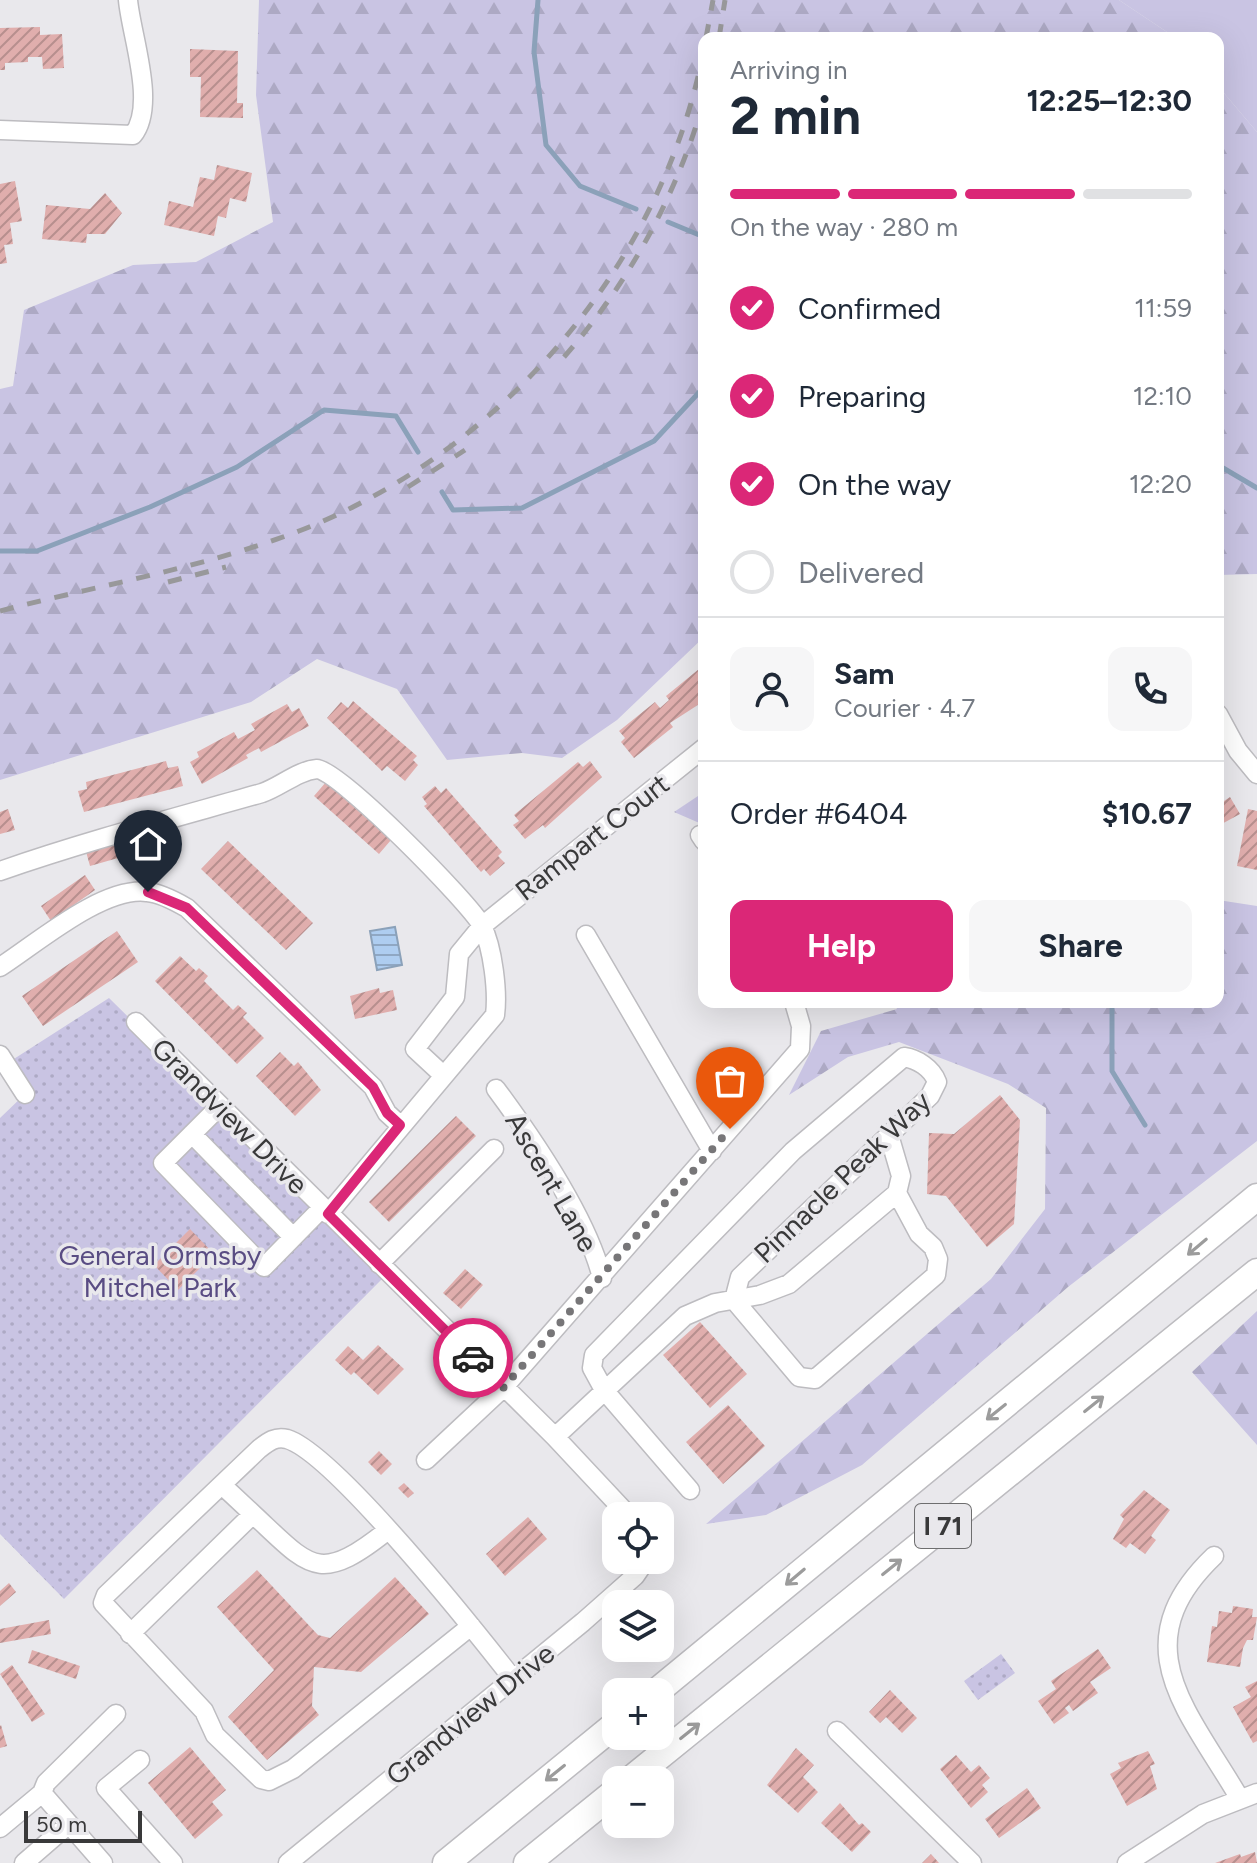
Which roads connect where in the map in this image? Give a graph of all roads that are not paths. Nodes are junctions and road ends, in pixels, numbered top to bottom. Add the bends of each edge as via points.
1 (128, 0) edge
2 (0, 130) edge
3 (1224, 725) edge
4 (698, 753) edge
5 (1257, 774) edge
6 (0, 871) edge
7 (482, 926) junction
8 (586, 935) dead end
9 (0, 967) edge
10 (796, 1008) edge
11 (136, 1022) dead end
12 (0, 1055) edge
13 (443, 1075) junction
14 (496, 1089) dead end
15 (25, 1094) dead end
16 (220, 1106) junction
17 (400, 1125) junction
18 (192, 1134) junction
19 (889, 1135) junction
20 (494, 1149) dead end
21 (712, 1151) junction
22 (897, 1193) junction
23 (1257, 1197) edge
24 (325, 1211) junction
25 (293, 1237) junction
26 (379, 1264) junction
27 (1257, 1272) edge
28 (602, 1278) junction
29 (734, 1300) junction
30 (503, 1388) junction
31 (604, 1390) junction
32 (555, 1437) junction
33 (426, 1460) dead end
34 (222, 1485) junction
35 (690, 1490) dead end
36 (616, 1502) edge
37 (253, 1514) junction
38 (388, 1530) junction
39 (1214, 1556) dead end
40 (636, 1574) edge
41 (471, 1626) junction
42 (130, 1634) junction
43 (673, 1678) edge
44 (513, 1679) junction
45 (116, 1714) dead end
46 (837, 1731) dead end
47 (602, 1735) edge
48 (140, 1760) dead end
49 (647, 1766) edge
50 (42, 1793) junction
51 (1249, 1796) edge
52 (602, 1803) edge
53 (591, 1812) junction
54 (69, 1824) junction
55 (0, 1828) edge
56 (24, 1863) edge
57 (103, 1863) edge
58 (173, 1863) edge
59 (288, 1863) edge
60 (446, 1863) edge
61 (527, 1863) edge
62 (541, 1863) edge
63 (972, 1863) edge
64 (1127, 1863) edge

1 - 2 street via 141,65 140,125 133,135
3 - 5 street
4 - 7 street, Rampart Court
6 - 7 street via 84,841 270,790 314,769 326,770 360,796
7 - 13 street via 498,994 495,1015
7 - 13 street, Rampart Court via 459,954 455,997 415,1049
8 - 21 street
9 - 17 street via 105,899 148,892 174,901 373,1087
10 - 21 street via 800,1049
11 - 16 street, Grandview Drive
12 - 15 street
13 - 17 street
14 - 28 street, Ascent Lane via 585,1232
16 - 18 street
16 - 24 street, Grandview Drive
17 - 24 street
18 - 25 street
18 - 25 street via 163,1163 264,1267
19 - 22 street via 901,1176
19 - 29 street, Pinnacle Peak Way via 740,1277
19 - 31 street, Pinnacle Peak Way via 930,1096 937,1082 915,1059 904,1057 895,1063 793,1151 594,1355 592,1368
20 - 26 street
21 - 28 street
22 - 29 street via 789,1284
22 - 29 street via 919,1234 933,1247 936,1275 815,1379 799,1377
23 -> 43 highway, I 71
24 - 25 street
24 - 26 street, Grandview Drive
26 - 30 street, Grandview Drive
49 -> 27 highway, I 71
28 - 30 street
29 - 31 street via 685,1316
30 - 32 street, Grandview Drive
30 - 33 street
31 - 32 street
31 - 35 street
32 - 36 street, Grandview Drive
34 - 37 street
34 - 38 street via 271,1440 291,1441 335,1475
34 - 42 street via 106,1595 103,1603
37 - 38 street via 299,1558 315,1565 336,1562
37 - 42 street
38 - 41 street
39 - 51 street via 1179,1596 1167,1628 1168,1668
40 - 44 street, Grandview Drive
41 - 42 street via 293,1769 269,1781 215,1735 204,1711
41 - 44 street
44 - 59 street, Grandview Drive
45 - 50 street
46 - 63 street
47 -> 60 highway
48 - 58 street via 106,1788
50 - 54 street
50 - 55 street
51 - 64 street via 1179,1828
52 - 53 highway
53 - 61 highway
53 - 62 highway
54 - 56 street
54 - 57 street

